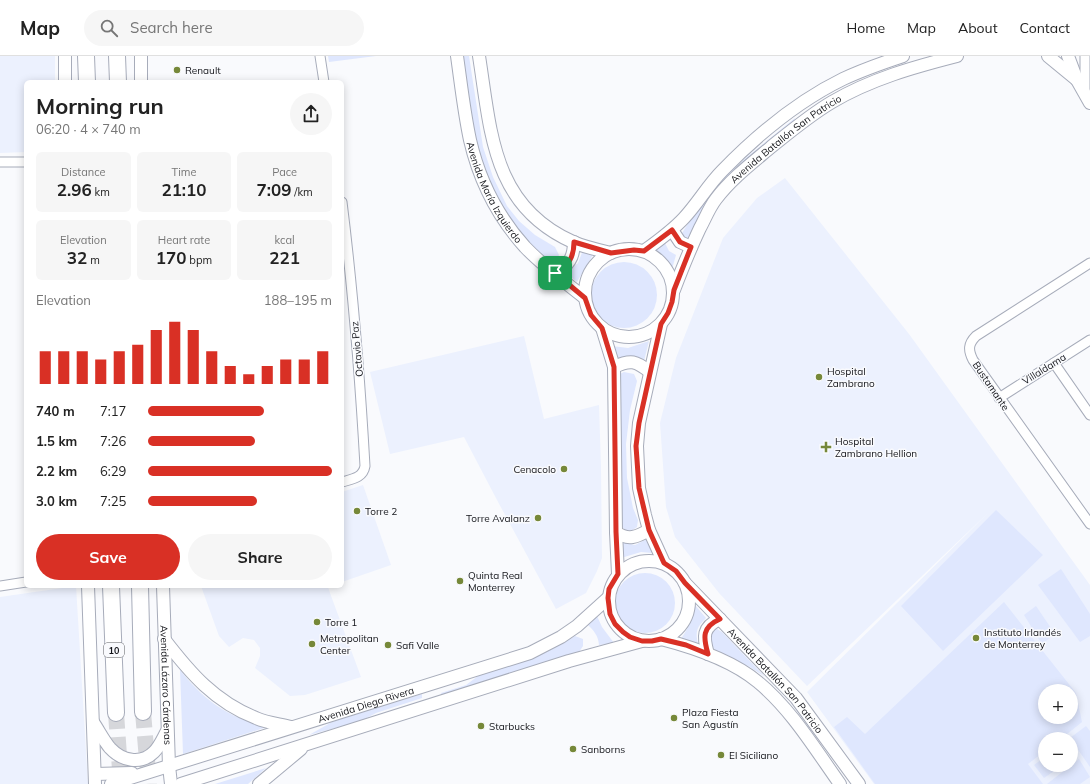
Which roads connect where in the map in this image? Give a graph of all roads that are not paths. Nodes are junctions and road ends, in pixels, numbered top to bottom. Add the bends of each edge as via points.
1 (65, 56) edge
2 (86, 56) edge
3 (117, 56) edge
4 (140, 56) edge
5 (320, 56) edge
6 (457, 56) edge
7 (479, 56) edge
8 (902, 56) edge
9 (957, 56) edge
10 (1048, 56) edge
11 (1068, 56) edge
12 (1085, 56) edge
13 (65, 80) edge
14 (87, 80) edge
15 (118, 80) edge
16 (141, 80) edge
17 (324, 80) edge
18 (1077, 80) junction
19 (1087, 98) edge
20 (0, 162) edge
21 (24, 162) edge
22 (344, 217) edge
23 (672, 230) junction
24 (574, 242) junction
25 (691, 247) junction
26 (644, 251) junction
27 (611, 253) junction
28 (1090, 263) edge
29 (555, 273) junction
30 (674, 290) junction
31 (585, 298) junction
32 (661, 324) junction
33 (602, 328) junction
34 (1090, 340) edge
35 (1054, 363) junction
36 (614, 367) junction
37 (650, 372) junction
38 (999, 398) junction
39 (1090, 415) edge
40 (344, 481) edge
41 (1090, 524) edge
42 (649, 530) junction
43 (616, 532) junction
44 (664, 563) junction
45 (618, 574) junction
46 (24, 582) edge
47 (685, 583) junction
48 (0, 586) edge
49 (88, 588) edge
50 (111, 588) edge
51 (140, 588) edge
52 (163, 588) edge
53 (608, 598) junction
54 (720, 619) junction
55 (164, 639) junction
56 (661, 639) junction
57 (642, 641) junction
58 (708, 654) junction
59 (143, 712) tunnel mouth
60 (116, 713) tunnel mouth
61 (93, 721) junction
62 (293, 727) junction
63 (168, 730) junction
64 (307, 744) junction
65 (169, 766) junction
66 (145, 773) junction
67 (95, 779) edge
68 (111, 784) edge
69 (171, 784) edge
70 (181, 784) edge
71 (259, 784) edge
72 (840, 784) edge
73 (859, 784) edge

1 - 13 street
2 - 14 highway
3 - 15 highway
4 - 16 street
5 - 17 street
6 - 29 street, Avenida María Izquierdo via 470,141 485,185 501,215 517,237 538,260
7 - 24 street, Avenida María Izquierdo via 491,135 509,185 527,212 549,229
8 - 23 street, Avenida Batallón San Patricio via 841,80 793,110 721,171
9 - 25 street, Avenida Batallón San Patricio via 880,79 837,99 813,115 759,157 715,200
10 - 18 street
11 - 18 street
12 - 19 street
18 - 19 street
20 - 21 street
22 - 40 street, Octavio Paz via 365,466 360,476
23 - 25 street via 680,242
23 - 26 street, Avenida Batallón San Patricio
24 - 27 street, Avenida María Izquierdo
24 - 29 street via 571,258
25 - 30 street, Avenida Batallón San Patricio
26 - 27 street
26 - 30 street via 652,254 664,266
27 - 31 street via 594,266 586,284
28 - 38 street, Bustamante via 972,340 969,345 971,355
29 - 31 street, Avenida María Izquierdo
30 - 32 street via 668,313
31 - 33 street via 591,315
32 - 33 street via 649,331 626,336
32 - 37 street
33 - 36 street
34 - 35 street, Villaldama
35 - 38 street, Villaldama
35 - 39 street
36 - 37 street via 625,362 635,362
36 - 43 street
37 - 42 street via 636,446 639,488
38 - 41 street, Bustamante
42 - 43 street via 631,538
42 - 44 street
43 - 45 street
44 - 45 street via 650,560 638,562
44 - 47 street via 676,571
45 - 53 street via 609,589
46 - 48 street
47 - 54 street, Avenida Batallón San Patricio
47 - 56 street via 690,600 682,624
49 - 61 street
50 - 60 highway, 10
51 - 59 highway
52 - 55 street, Avenida Lázaro Cárdenas
53 - 57 street via 610,614 615,624 630,637
53 - 62 street, Avenida Diego Rivera via 577,626 530,653
54 - 58 street via 707,629 704,641
54 - 73 street, Avenida Batallón San Patricio via 796,698
55 - 62 street via 200,683 228,704 256,719
55 - 63 street, Avenida Lázaro Cárdenas
56 - 57 street
56 - 58 street, Avenida Batallón San Patricio
57 - 64 street, Avenida Diego Rivera via 569,661
58 - 72 street, Avenida Batallón San Patricio via 741,669 758,681 797,725
61 - 63 street via 110,748 129,760 146,758 153,753
61 - 67 street
62 - 65 street, Avenida Diego Rivera
63 - 65 street, Avenida Lázaro Cárdenas
64 - 70 street, Avenida Diego Rivera
64 - 71 street
65 - 66 street, Avenida Diego Rivera
65 - 69 street, Avenida Lázaro Cárdenas
66 - 67 street
66 - 68 street, Avenida Diego Rivera

